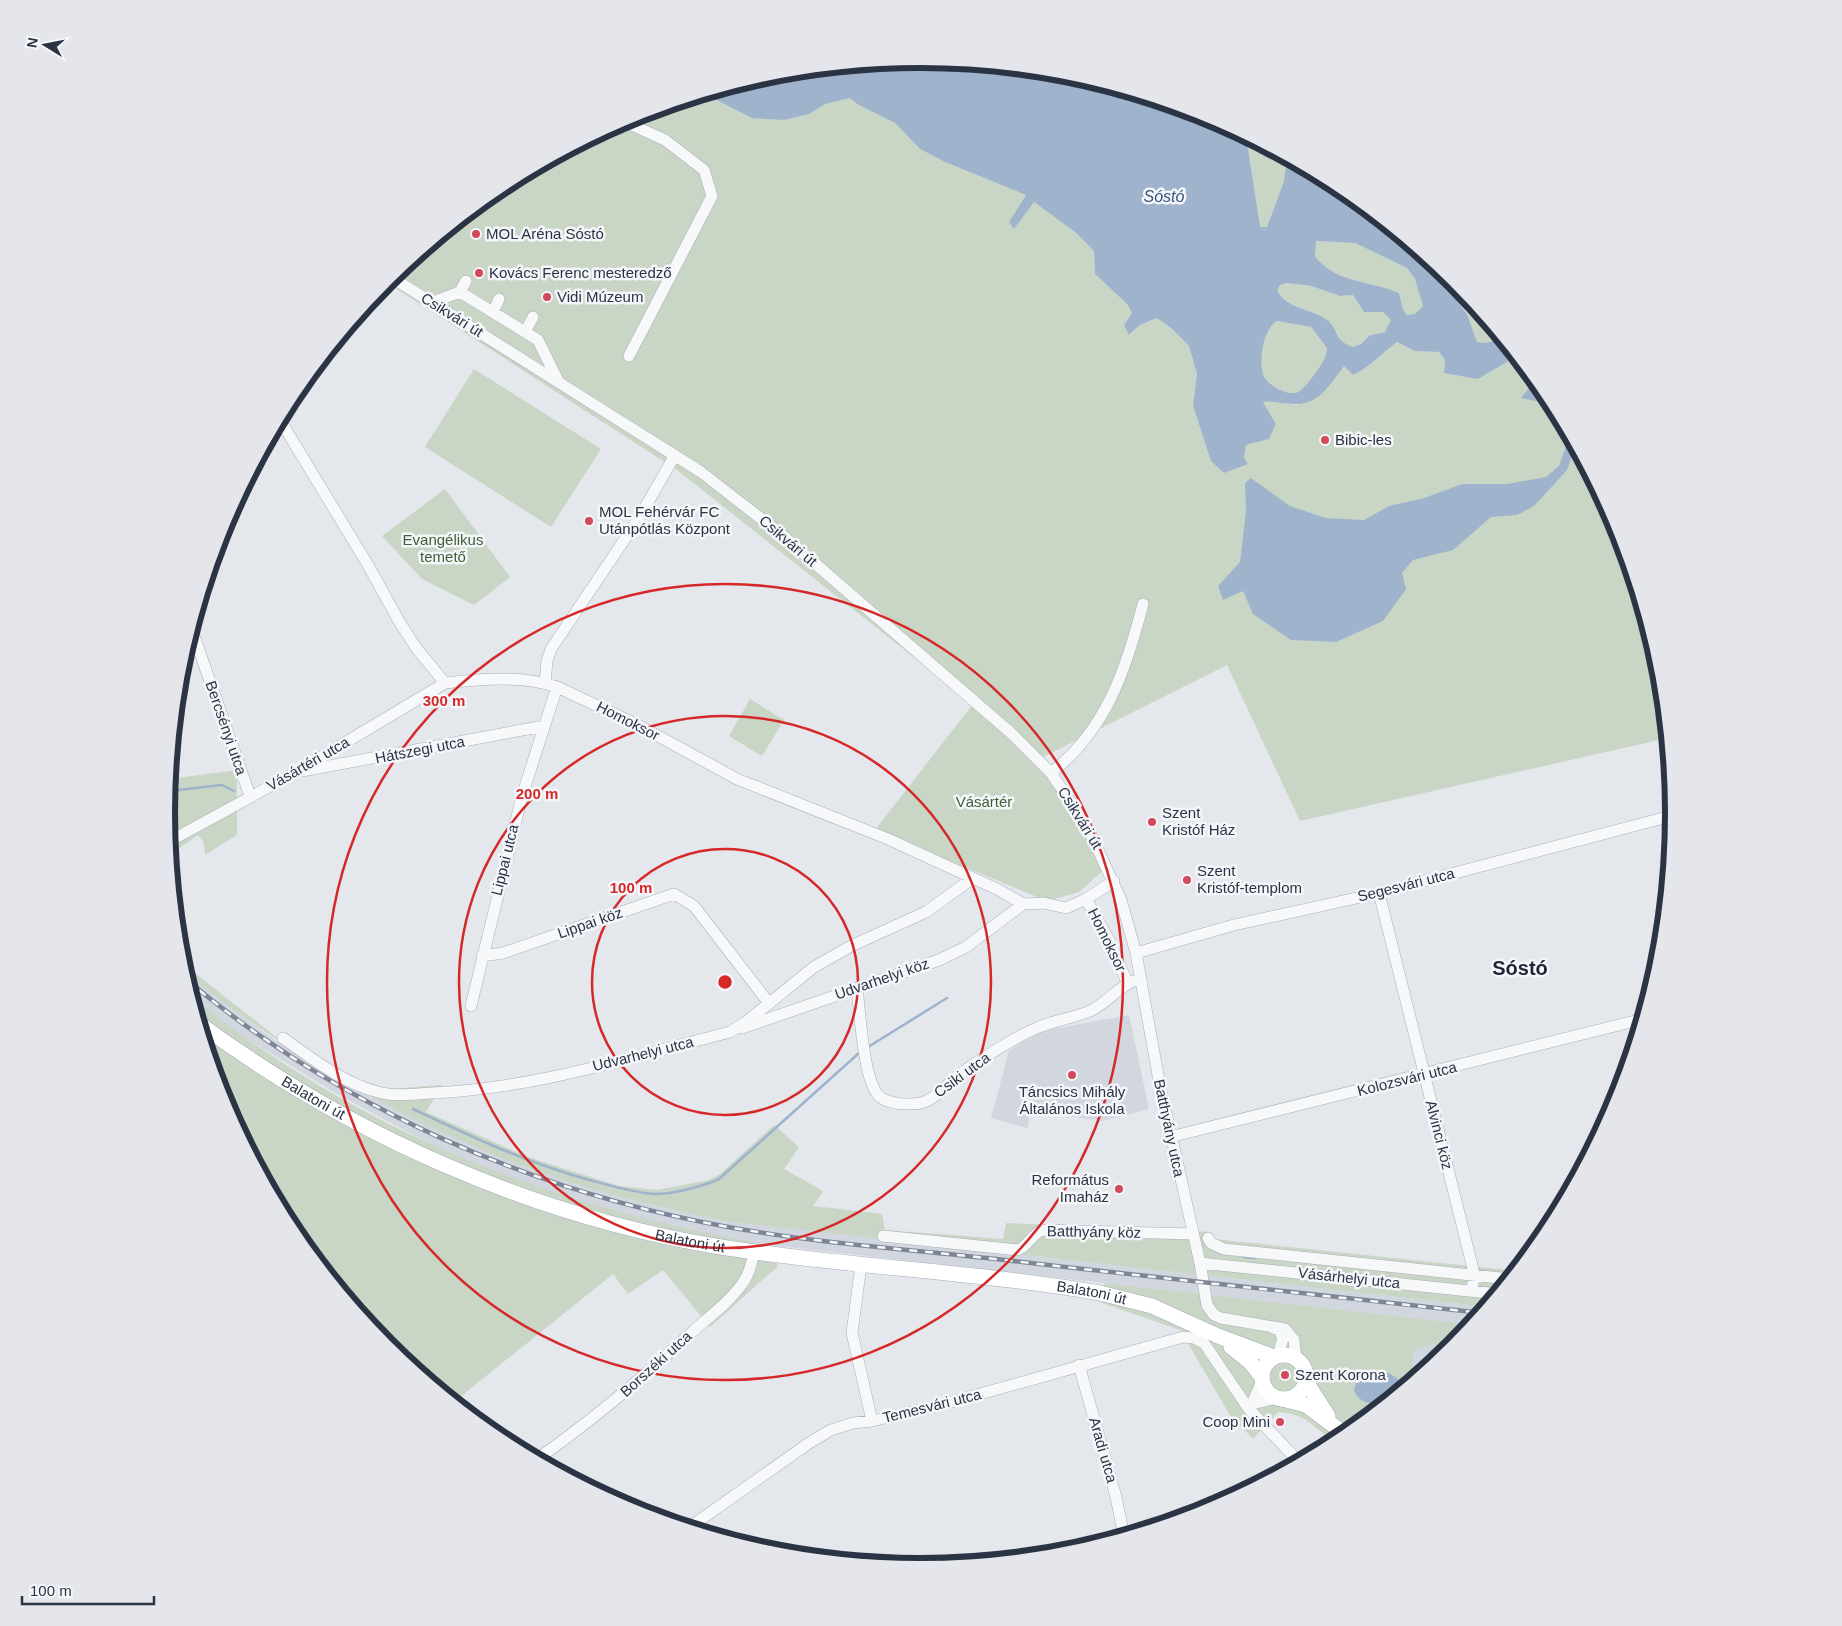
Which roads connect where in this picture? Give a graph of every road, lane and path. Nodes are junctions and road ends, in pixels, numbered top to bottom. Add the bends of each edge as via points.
1 (633, 125) edge
2 (466, 281) dead end
3 (399, 282) edge
4 (460, 292) junction
5 (500, 299) dead end
6 (433, 302) junction
7 (492, 312) junction
8 (533, 317) dead end
9 (526, 332) junction
10 (629, 356) dead end
11 (558, 381) junction
12 (284, 426) edge
13 (676, 455) junction
14 (1143, 604) dead end
15 (196, 642) edge
16 (445, 682) junction
17 (545, 683) junction
18 (558, 687) junction
19 (544, 726) junction
20 (296, 772) junction
21 (1051, 773) junction
22 (250, 796) junction
23 (1666, 816) edge
24 (176, 838) edge
25 (973, 878) junction
26 (1114, 881) junction
27 (1379, 893) junction
28 (1086, 899) junction
29 (1022, 904) junction
30 (1136, 953) junction
31 (482, 956) junction
32 (1140, 979) junction
33 (1128, 982) junction
34 (856, 988) junction
35 (768, 1002) junction
36 (471, 1006) dead end
37 (1637, 1021) edge
38 (208, 1030) edge
39 (730, 1032) junction
40 (283, 1038) dead end
41 (1424, 1075) junction
42 (1170, 1137) junction
43 (1193, 1234) junction
44 (883, 1236) dead end
45 (1208, 1238) dead end
46 (754, 1252) junction
47 (1200, 1263) junction
48 (861, 1265) junction
49 (1474, 1275) junction
50 (1503, 1278) edge
51 (1472, 1291) junction
52 (1491, 1293) edge
53 (1273, 1328) junction
54 (1218, 1336) junction
55 (1276, 1356) junction
56 (1296, 1359) junction
57 (1078, 1365) junction
58 (1262, 1379) junction
59 (1305, 1380) junction
60 (1280, 1398) junction
61 (1250, 1406) junction
62 (872, 1421) junction
63 (1332, 1423) junction
64 (1340, 1430) edge
65 (542, 1455) edge
66 (1296, 1458) edge
67 (695, 1523) edge
68 (1123, 1530) edge

1 - 10 street via 665,140 704,170 712,196
2 - 4 street
3 - 6 street, Csikvári út
4 - 6 street
4 - 7 street
5 - 7 street
6 - 11 street, Csikvári út
7 - 9 street
8 - 9 street
9 - 11 street via 538,340
11 - 13 street, Csikvári út
12 - 16 street via 417,650
13 - 17 street via 639,518 551,649
13 - 21 street, Csikvári út via 739,500 803,553 1011,733
14 - 21 street via 1126,660 1101,717 1072,757
15 - 22 street, Bercsényi utca
16 - 17 street, Homoksor via 488,679
16 - 20 street, Vásártéri utca
17 - 18 street, Homoksor
18 - 19 street, Lippai utca
18 - 25 street, Homoksor via 644,728 737,779
19 - 20 street, Hátszegi utca
19 - 31 street, Lippai utca via 522,796
20 - 22 street, Vásártéri utca
21 - 26 street, Csikvári út via 1088,828
22 - 24 street, Vásártéri utca
23 - 27 street, Segesvári utca
25 - 29 street, Homoksor
25 - 35 street, Udvarhelyi utca via 926,912 826,960
26 - 28 street, Homoksor
26 - 30 street, Batthyány utca
27 - 30 street, Segesvári utca via 1234,925
27 - 41 street, Alvinci köz
28 - 29 street, Homoksor via 1066,908 1044,903
28 - 33 street, Homoksor
29 - 34 street, Udvarhelyi köz via 966,947 922,967
30 - 32 street, Batthyány utca
31 - 35 street, Lippai köz via 503,953 674,894 694,906
31 - 36 street, Lippai utca
32 - 33 street, Csiki utca
32 - 42 street, Batthyány utca
33 - 34 street, Csiki utca via 1090,1010 1039,1027 1004,1045 929,1099 903,1104 879,1096 873,1087 865,1056
34 - 39 street, Udvarhelyi köz
35 - 39 street, Udvarhelyi utca
37 - 41 street, Kolozsvári utca
38 - 46 main road, Balatoni út via 259,1066 336,1112 471,1175 613,1223 682,1240
39 - 40 street, Udvarhelyi utca via 511,1084 466,1092 398,1094 380,1093 352,1081
41 - 42 street, Kolozsvári utca
41 - 49 street, Alvinci köz
42 - 43 street, Batthyány utca
43 - 44 street, Batthyány köz via 1042,1230 1018,1250
43 - 47 street, Batthyány utca
45 - 49 street via 1224,1249
46 - 48 main road, Balatoni út
46 - 65 street, Borszéki utca via 742,1285 636,1384
47 - 51 street, Vásárhelyi utca
47 - 53 street, Batthyány utca via 1207,1305 1214,1315
48 - 54 main road, Balatoni út via 1100,1293 1152,1306
48 - 62 street via 852,1333
49 - 50 street
49 - 51 street, Alvinci köz
51 - 52 street, Vásárhelyi utca
53 - 55 street via 1283,1338
53 - 56 street, Batthyány utca via 1290,1333
54 - 55 main road, Balatoni út
54 - 58 main road, Balatoni út via 1251,1363
55 - 56 main road via 1287,1355
55 - 58 main road via 1265,1365
56 - 59 main road via 1302,1365
57 - 61 street, Temesvári utca via 1183,1337 1199,1340 1211,1351
57 - 62 street, Temesvári utca via 941,1405
57 - 68 street, Aradi utca
58 - 60 main road via 1267,1391
58 - 61 street
59 - 60 main road via 1295,1396
59 - 63 main road
60 - 61 street
60 - 63 main road via 1306,1405
61 - 66 street
62 - 67 street, Temesvári utca via 853,1422 820,1436
63 - 64 main road

